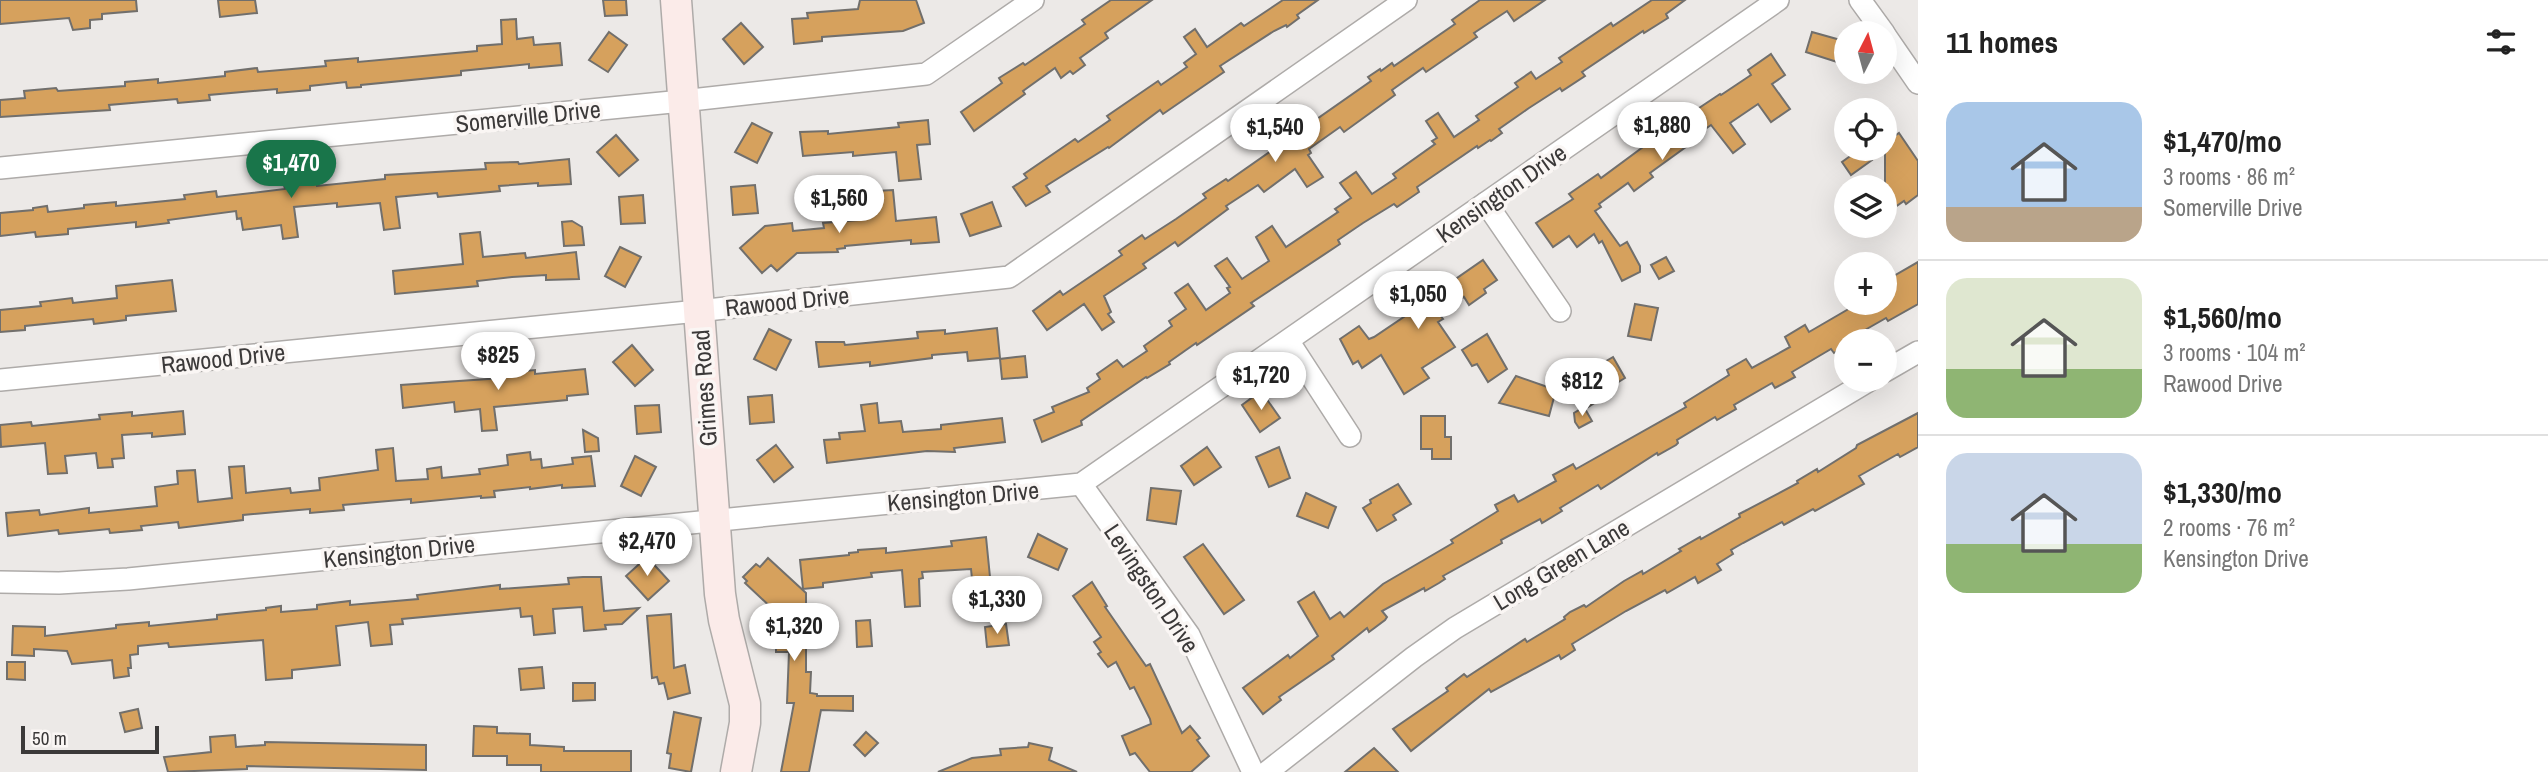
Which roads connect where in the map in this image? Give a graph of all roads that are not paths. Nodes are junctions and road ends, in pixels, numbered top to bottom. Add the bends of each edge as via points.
1 (676, 0) edge
2 (1033, 0) edge
3 (1406, 0) edge
4 (1778, 0) edge
5 (1860, 0) edge
6 (1875, 21) edge
7 (1897, 53) edge
8 (1918, 83) edge
9 (682, 101) junction
10 (0, 168) edge
11 (1486, 203) junction
12 (698, 311) junction
13 (1560, 311) dead end
14 (1289, 342) junction
15 (1918, 352) edge
16 (1897, 364) edge
17 (0, 380) edge
18 (1850, 392) edge
19 (1350, 436) dead end
20 (1081, 484) junction
21 (715, 520) junction
22 (0, 582) edge
23 (736, 772) edge
24 (1253, 772) edge
25 (1267, 772) edge

1 - 9 street, Grimes Road
2 - 9 street, Somerville Drive via 926,74
3 - 12 street, Rawood Drive via 1009,277
4 - 11 street, Kensington Drive
5 - 6 street
7 - 8 street
9 - 10 street, Somerville Drive
9 - 12 street, Grimes Road
11 - 13 street
11 - 14 street, Kensington Drive
12 - 17 street, Rawood Drive
12 - 21 street, Grimes Road
14 - 19 street
14 - 20 street, Kensington Drive
15 - 16 street
18 - 25 street, Long Green Lane via 1455,628
20 - 21 street, Kensington Drive
20 - 24 street, Levingston Drive via 1189,635
21 - 22 street, Kensington Drive via 128,579
21 - 23 street, Grimes Road via 724,620 745,704

